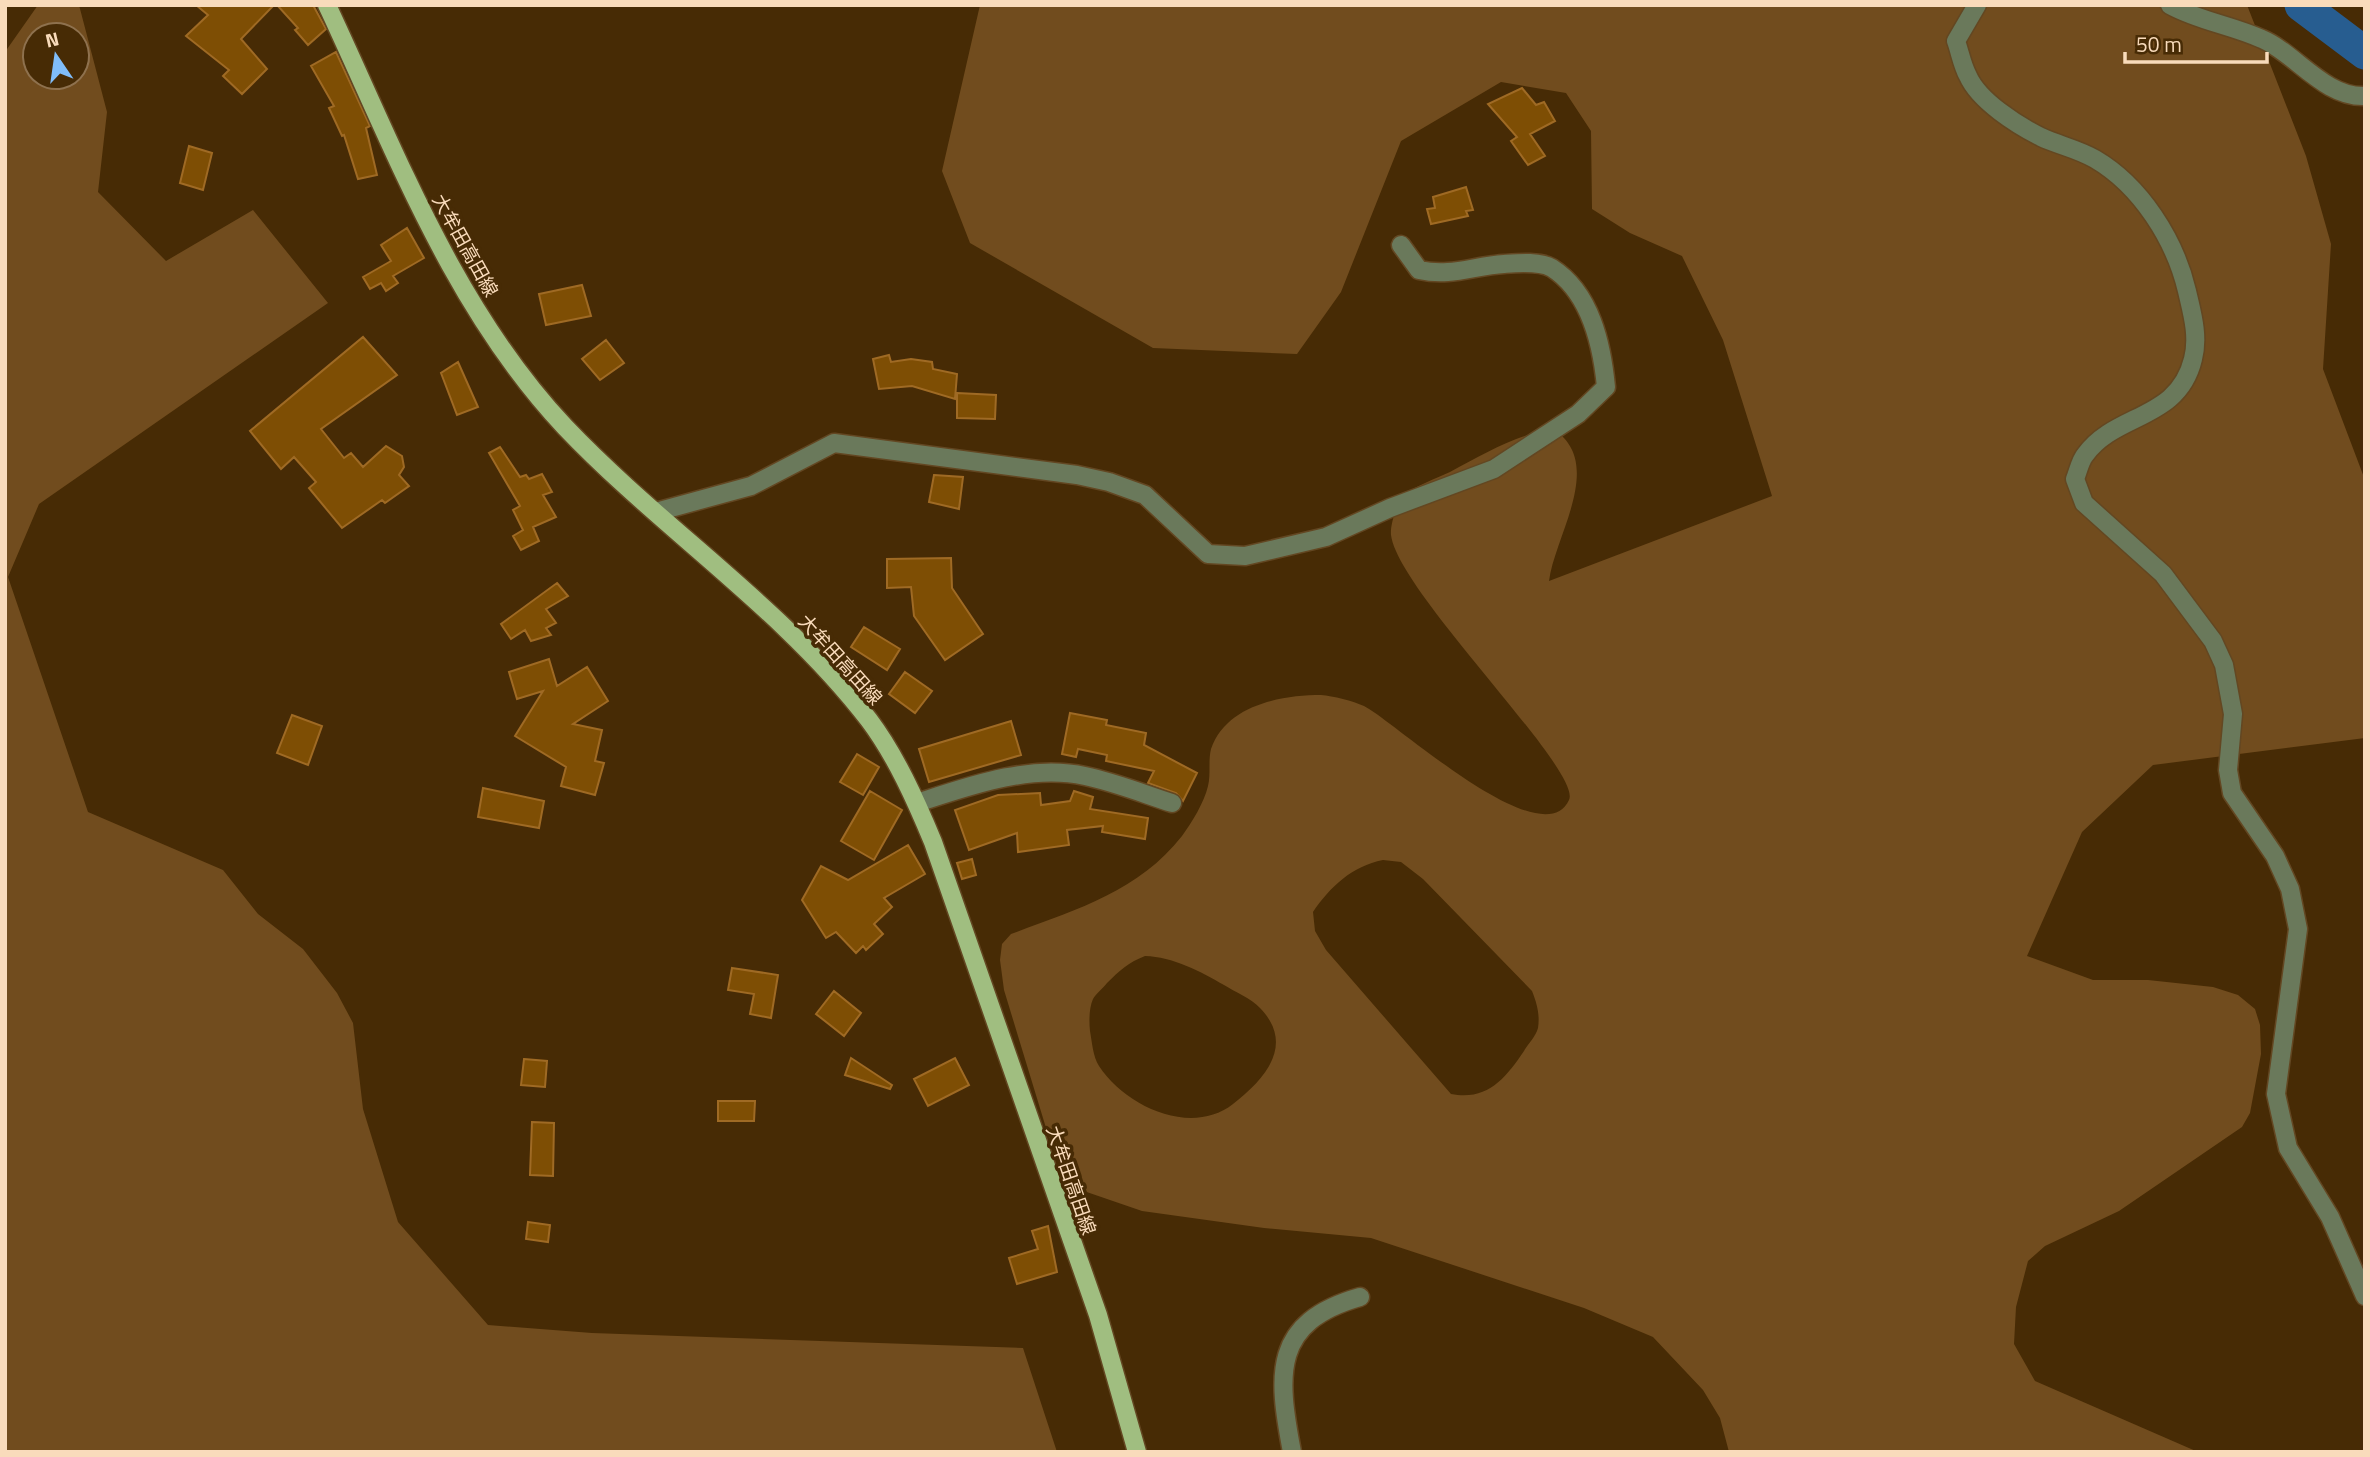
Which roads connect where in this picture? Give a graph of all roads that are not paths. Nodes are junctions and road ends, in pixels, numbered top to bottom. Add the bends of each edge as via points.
1 (327, 5) edge
2 (1977, 5) edge
3 (2170, 5) edge
4 (2365, 96) edge
5 (1401, 245) dead end
6 (656, 512) junction
7 (917, 803) junction
8 (1172, 803) dead end
9 (2365, 1296) edge
10 (1360, 1297) dead end
11 (1137, 1452) edge
12 (1292, 1452) edge

1 - 6 main road, 大牟田高田線 via 404,177 485,322 565,426
2 - 9 street via 1956,41 1968,78 1988,101 2039,136 2094,158 2124,180 2149,209 2181,267 2196,330 2193,359 2179,392 2158,409 2102,438 2084,455 2075,479 2084,503 2163,574 2213,641 2224,665 2233,714 2228,770 2232,793 2275,856 2290,889 2298,929 2276,1094 2288,1148 2330,1217
3 - 4 street via 2194,18 2263,39 2318,77 2353,96
5 - 6 street via 1419,270 1440,275 1503,264 1552,268 1575,292 1596,326 1606,387 1578,414 1494,470 1326,537 1245,556 1208,554 1145,495 1109,482 834,443 751,486
6 - 7 main road, 大牟田高田線 via 830,673 871,722
7 - 8 street via 972,785 1045,772 1084,775
7 - 11 main road, 大牟田高田線 via 1098,1315
10 - 12 street via 1331,1306 1293,1336 1283,1391

